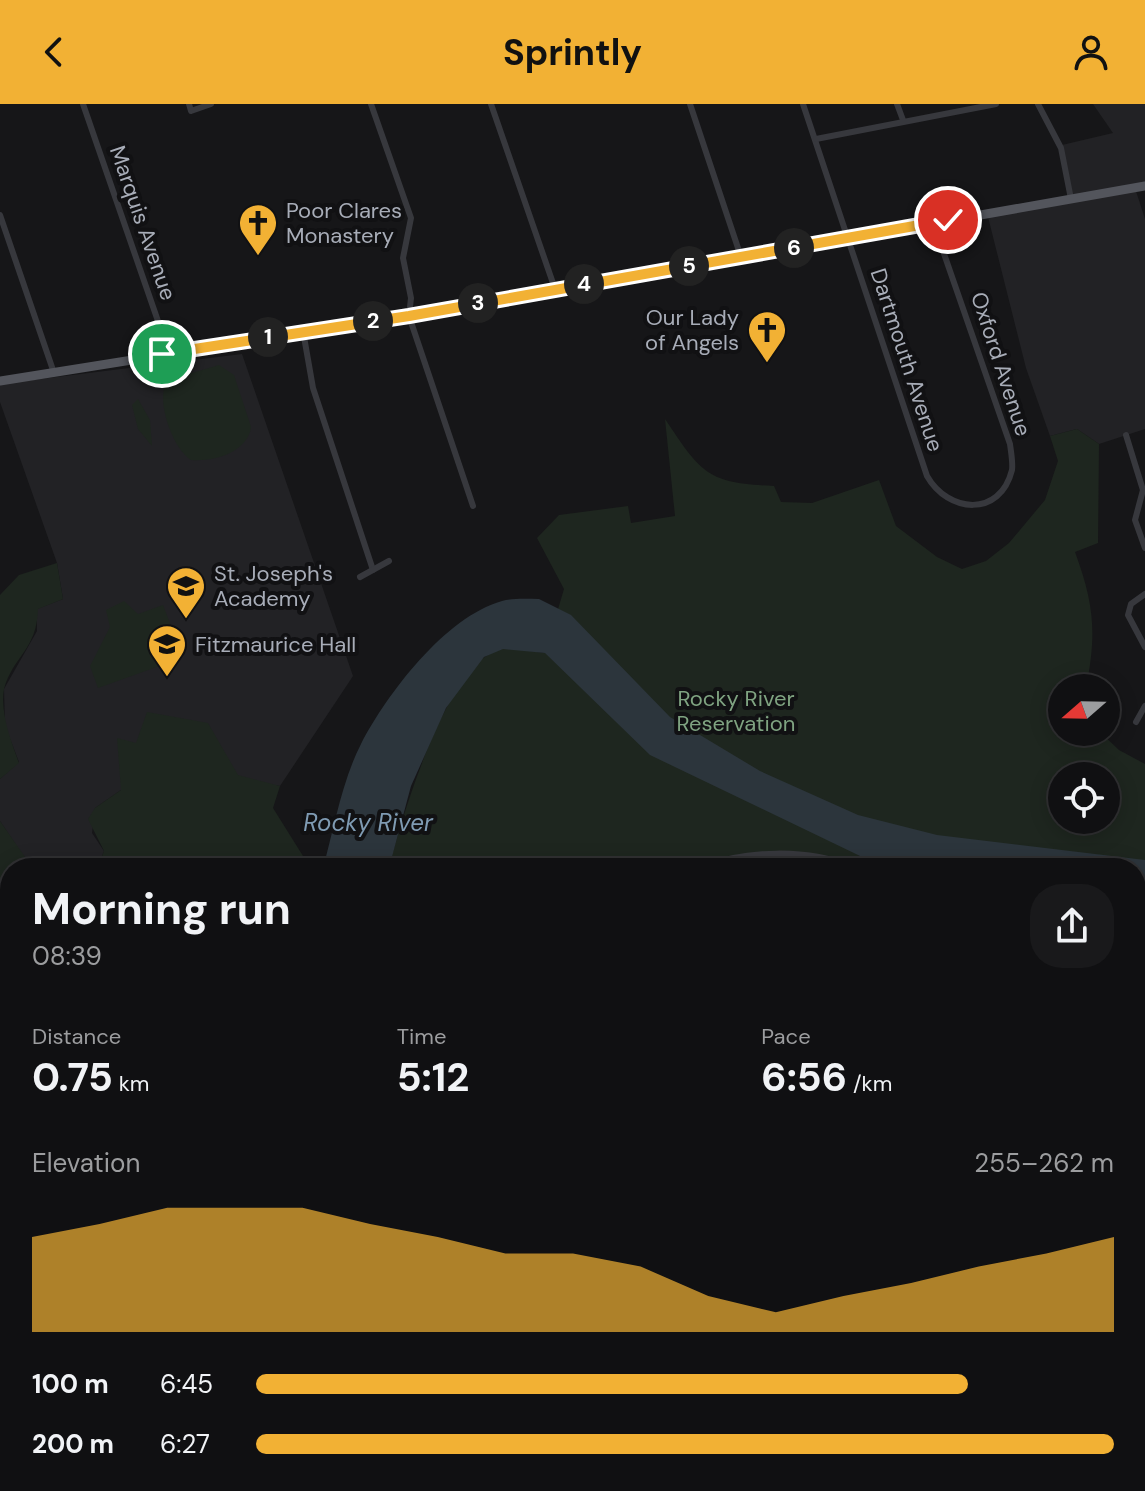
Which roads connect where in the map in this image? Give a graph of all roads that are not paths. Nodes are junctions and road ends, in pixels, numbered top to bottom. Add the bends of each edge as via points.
1 (83, 104) edge
2 (189, 104) edge
3 (211, 104) edge
4 (371, 104) edge
5 (491, 104) edge
6 (690, 104) edge
7 (803, 104) edge
8 (897, 104) edge
9 (996, 104) edge
10 (1038, 104) edge
11 (903, 120) junction
12 (816, 139) junction
13 (1145, 186) edge
14 (1071, 199) junction
15 (0, 215) edge
16 (933, 222) junction
17 (847, 238) junction
18 (741, 257) junction
19 (555, 289) junction
20 (409, 316) junction
21 (303, 331) junction
22 (169, 353) junction
23 (54, 373) junction
24 (0, 381) edge
25 (1126, 435) dead end
26 (1144, 490) edge
27 (977, 505) joint
28 (473, 506) dead end
29 (1145, 548) edge
30 (389, 561) dead end
31 (373, 570) junction
32 (360, 577) dead end
33 (1145, 594) edge
34 (1145, 647) edge
35 (1145, 706) edge
36 (1136, 722) dead end
37 (743, 858) edge
38 (822, 858) edge

1 - 22 street, Marquis Avenue
2 - 3 street via 191,111
4 - 20 street via 411,218 403,258
5 - 19 street
6 - 18 street
7 - 12 street, Dartmouth Avenue
8 - 11 street
9 - 11 street
10 - 14 street via 1061,148
11 - 12 street
12 - 17 street, Dartmouth Avenue
13 - 14 main road
14 - 16 main road
15 - 23 street
16 - 17 main road
16 - 27 street, Oxford Avenue via 1010,444 1012,469 1003,488
17 - 18 main road
17 - 27 street, Dartmouth Avenue via 927,476 947,500
18 - 19 main road
19 - 20 main road
20 - 21 main road
20 - 28 street
21 - 22 main road
21 - 31 street via 322,417
22 - 23 main road
23 - 24 main road
25 - 26 street
26 - 29 street via 1135,520
30 - 31 street
31 - 32 street
33 - 34 street via 1131,604 1128,615
35 - 36 street
37 - 38 street

